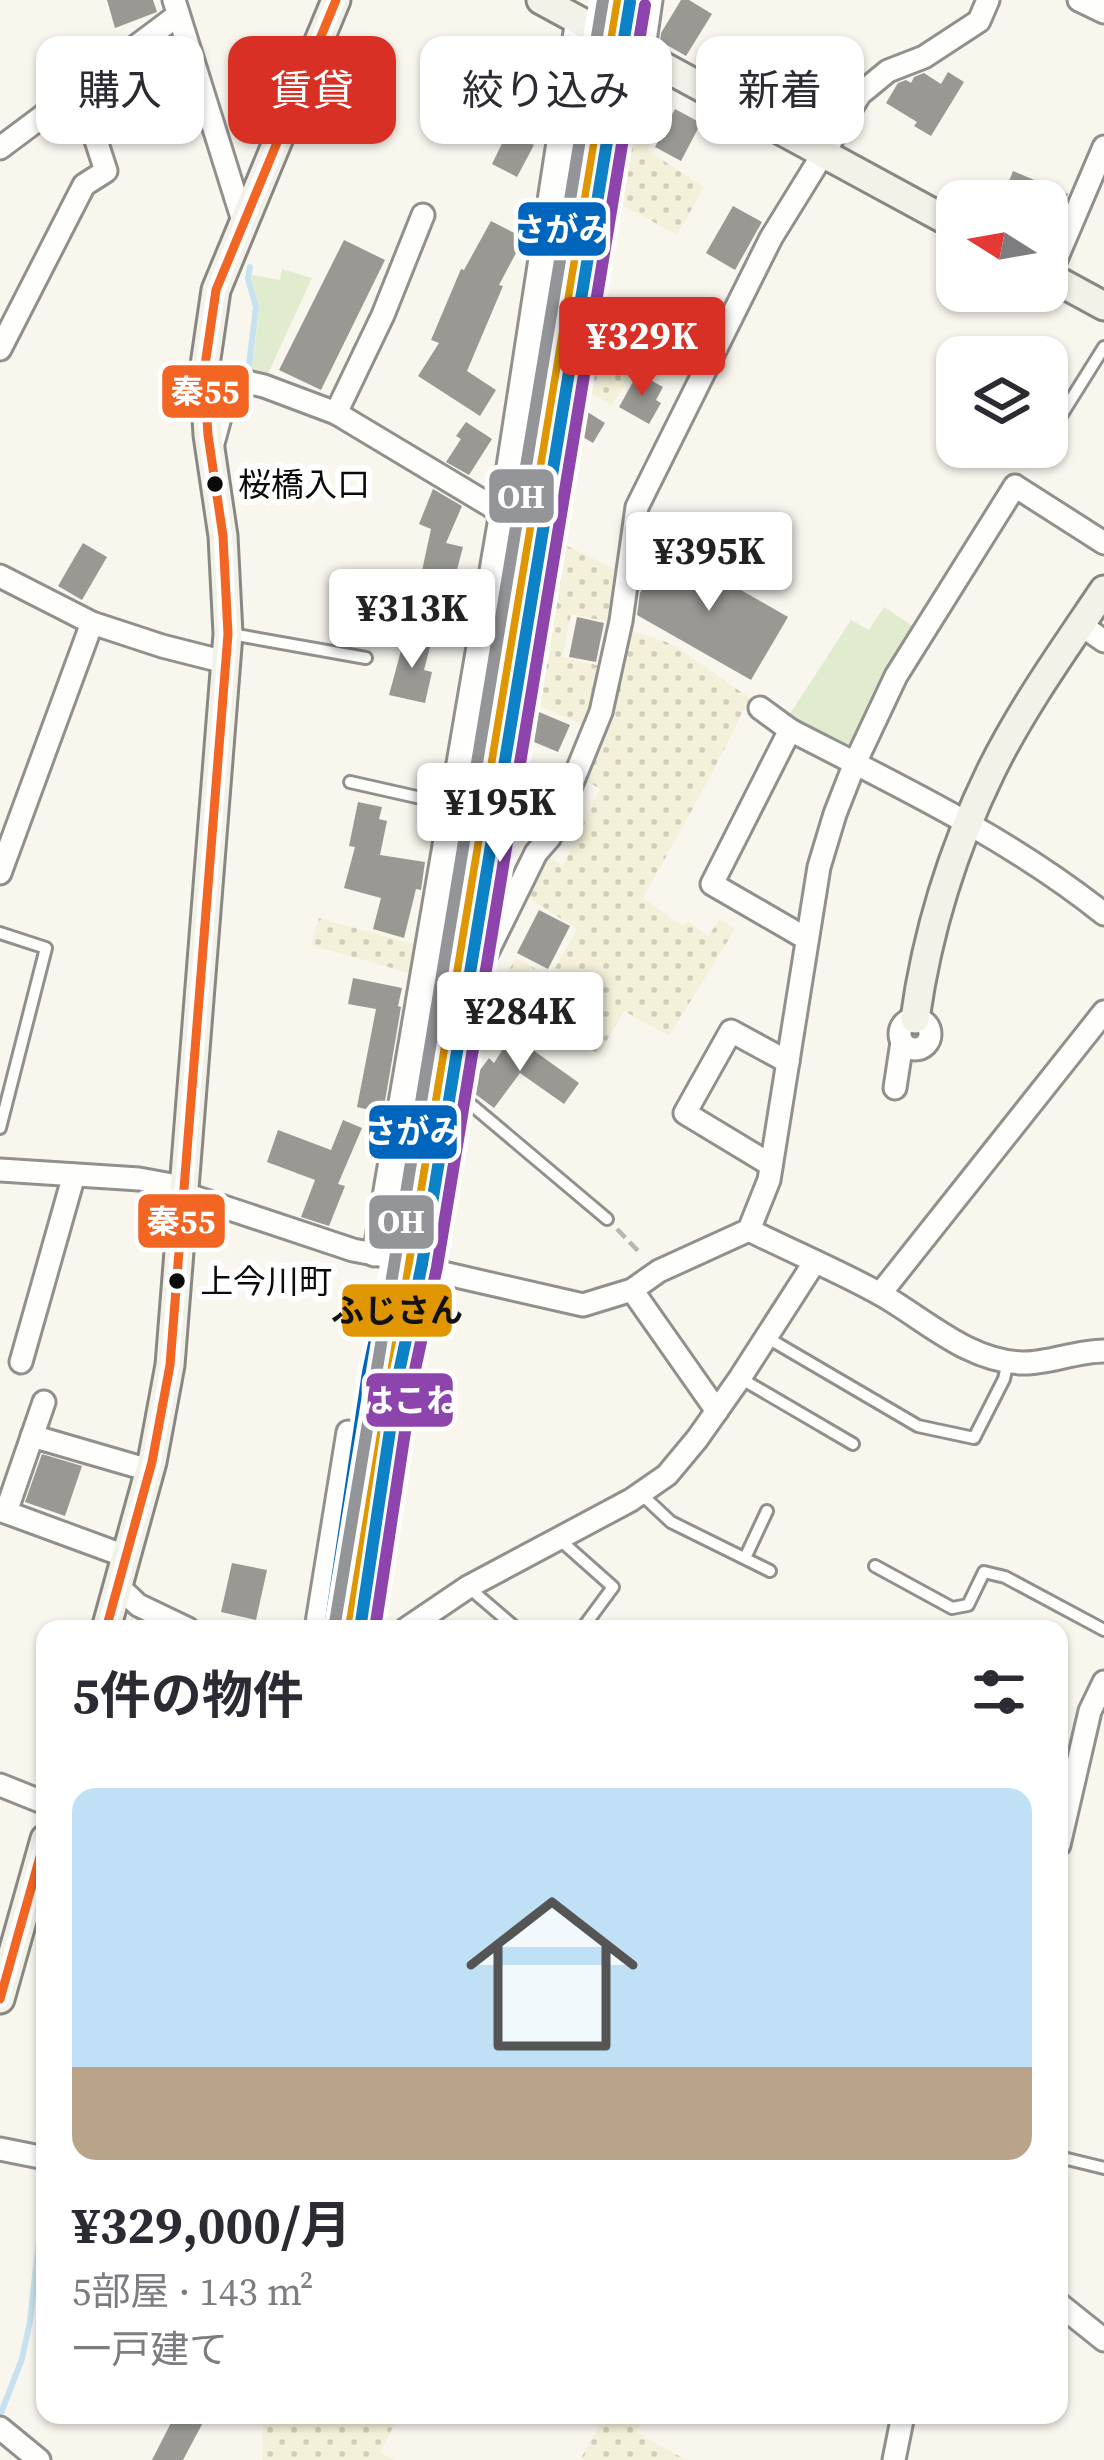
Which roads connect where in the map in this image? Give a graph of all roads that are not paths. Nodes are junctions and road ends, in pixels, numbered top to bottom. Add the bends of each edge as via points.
1 (336, 0) edge
2 (541, 0) edge
3 (651, 0) edge
4 (988, 0) edge
5 (1079, 0) edge
6 (176, 8) edge
7 (1104, 12) edge
8 (577, 19) junction
9 (142, 36) edge
10 (607, 36) edge
11 (646, 36) edge
12 (672, 72) edge
13 (36, 121) edge
14 (97, 144) edge
15 (0, 148) edge
16 (1104, 148) edge
17 (822, 153) junction
18 (423, 215) dead end
19 (936, 215) edge
20 (244, 224) junction
21 (1068, 230) edge
22 (1068, 287) edge
23 (1104, 306) edge
24 (1104, 347) edge
25 (0, 349) edge
26 (204, 372) junction
27 (236, 380) junction
28 (1068, 404) edge
29 (336, 413) junction
30 (212, 463) junction
31 (501, 512) junction
32 (1104, 543) edge
33 (0, 576) edge
34 (1104, 590) edge
35 (92, 623) junction
36 (1092, 633) edge
37 (228, 634) junction
38 (366, 658) dead end
39 (226, 662) junction
40 (760, 708) dead end
41 (790, 730) junction
42 (855, 763) junction
43 (350, 782) dead end
44 (452, 805) junction
45 (968, 824) junction
46 (0, 870) edge
47 (1104, 914) edge
48 (0, 933) edge
49 (807, 939) junction
50 (1104, 1012) edge
51 (909, 1030) joint
52 (788, 1062) junction
53 (895, 1088) dead end
54 (454, 1091) junction
55 (0, 1129) edge
56 (771, 1166) junction
57 (0, 1170) edge
58 (74, 1175) junction
59 (182, 1190) junction
60 (607, 1219) road end
61 (749, 1230) junction
62 (374, 1255) junction
63 (814, 1263) junction
64 (427, 1264) junction
65 (632, 1290) junction
66 (880, 1294) junction
67 (766, 1337) junction
68 (1104, 1351) edge
69 (1008, 1361) junction
70 (21, 1362) dead end
71 (740, 1378) junction
72 (44, 1402) dead end
73 (717, 1411) junction
74 (348, 1432) dead end
75 (32, 1436) junction
76 (853, 1444) dead end
77 (149, 1470) junction
78 (640, 1493) junction
79 (3, 1511) edge
80 (767, 1511) dead end
81 (560, 1540) junction
82 (125, 1556) junction
83 (745, 1558) junction
84 (875, 1567) dead end
85 (770, 1570) dead end
86 (117, 1585) junction
87 (468, 1588) junction
88 (108, 1620) edge
89 (169, 1620) edge
90 (317, 1620) edge
91 (420, 1620) edge
92 (506, 1620) edge
93 (589, 1620) edge
94 (1104, 1630) edge
95 (1104, 1682) edge
96 (0, 1785) edge
97 (36, 1799) edge
98 (1068, 1806) edge
99 (36, 1871) edge
100 (0, 2000) edge
101 (0, 2149) edge
102 (36, 2156) edge
103 (1068, 2158) edge
104 (1104, 2168) edge
105 (1068, 2311) edge
106 (1104, 2340) edge
107 (901, 2424) edge
108 (0, 2428) edge
109 (39, 2460) edge
110 (894, 2460) edge

1 - 20 street
2 - 8 street
3 - 11 street
4 - 17 street via 980,21 860,94
5 - 7 street
6 - 9 street
6 - 20 street
8 - 10 street
8 - 31 street
12 - 17 street
13 - 15 street
14 - 25 street via 106,171 84,185
16 - 21 street
17 - 19 street
17 - 54 street via 771,238 638,507 601,712 550,837 472,983
18 - 29 street
20 - 26 street via 216,290
22 - 23 street
24 - 28 lane
26 - 27 street
26 - 30 street
27 - 29 street
27 - 30 lane
29 - 31 street
30 - 37 street
31 - 44 street
32 - 42 street via 1015,486 896,676
33 - 35 street
34 - 36 street
35 - 39 street
35 - 46 street
36 - 45 street via 992,768
37 - 38 lane
37 - 39 street
39 - 59 street
40 - 41 street
41 - 42 street
41 - 49 street via 712,884
42 - 45 street
42 - 49 street via 819,867
43 - 44 lane
44 - 62 street
45 - 47 street
45 - 51 street
48 - 55 lane via 46,948
49 - 52 street
50 - 66 street
51 - 53 street
52 - 56 street
52 - 56 street via 731,1031 685,1113
54 - 60 lane
54 - 64 street
56 - 61 street
57 - 58 street
58 - 59 street
58 - 70 street
59 - 62 street
59 - 77 street via 170,1365
61 - 63 street
61 - 65 street
62 - 64 street
63 - 66 street
63 - 67 street
64 - 65 street via 571,1304
65 - 73 street
66 - 69 street via 964,1347
67 - 69 lane via 918,1426 980,1440
67 - 71 street
68 - 69 street
71 - 73 street
71 - 76 lane
72 - 75 street
73 - 78 street via 667,1475
74 - 90 street
75 - 77 street
75 - 79 street
77 - 82 street
78 - 81 street
78 - 83 lane via 671,1522
79 - 82 street
80 - 83 lane
81 - 87 street
81 - 93 lane via 613,1587
82 - 86 street
83 - 85 lane
84 - 94 lane via 952,1607 968,1605 984,1572 1005,1576
86 - 88 street
86 - 89 street
87 - 91 street
87 - 92 lane
95 - 98 street
96 - 97 street
99 - 100 street
101 - 102 street
103 - 104 lane
105 - 106 street
107 - 110 street
108 - 109 street

